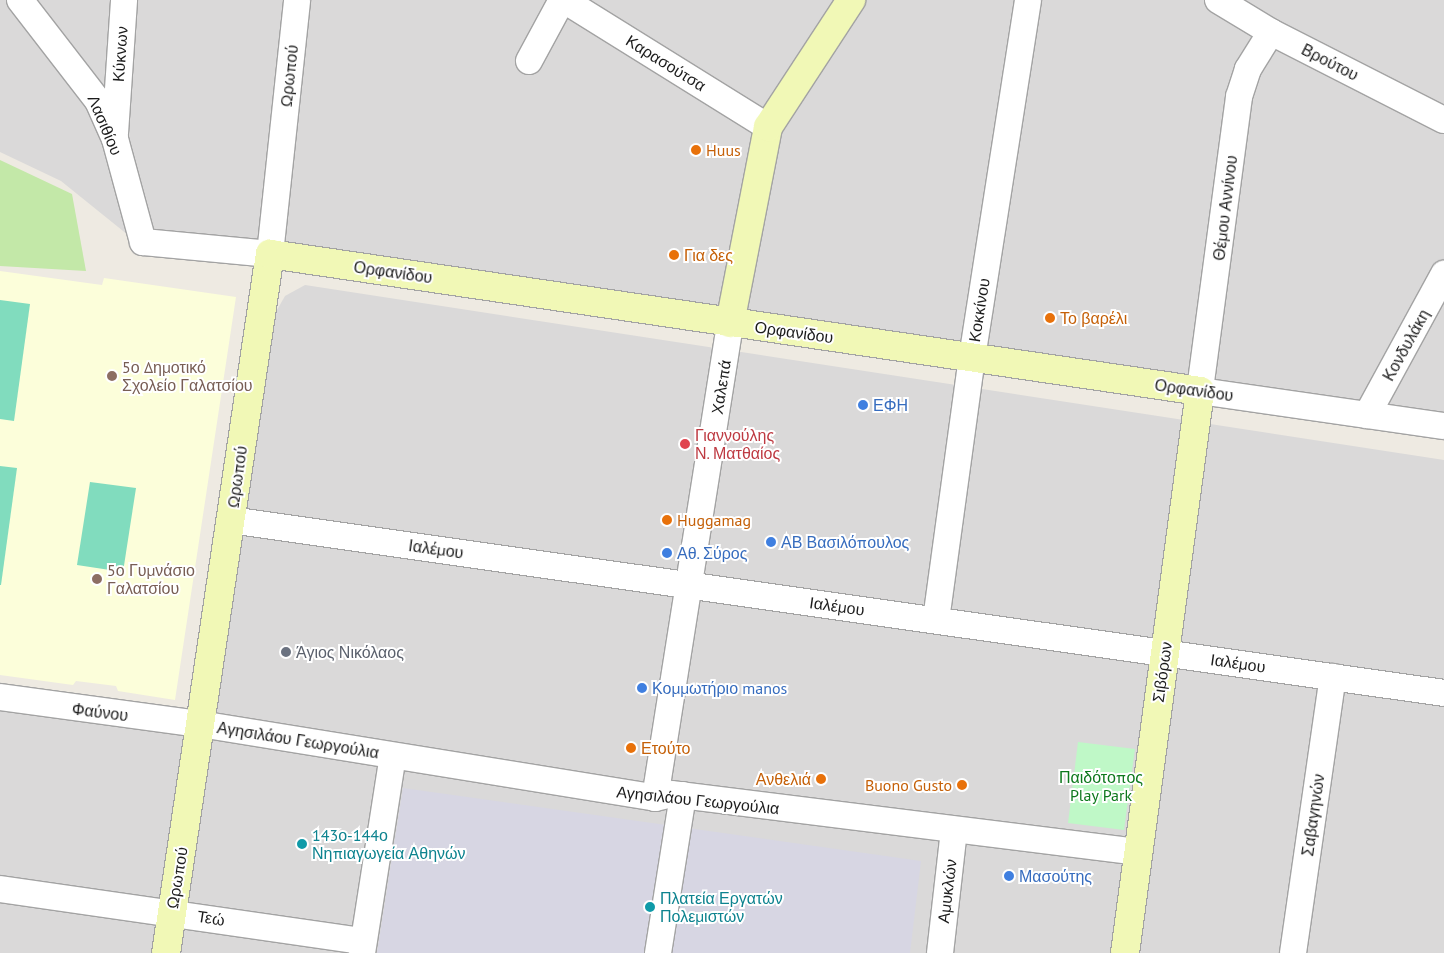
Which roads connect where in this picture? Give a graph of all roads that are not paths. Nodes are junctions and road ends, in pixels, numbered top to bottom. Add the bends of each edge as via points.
1 (20, 0) edge
2 (124, 0) edge
3 (297, 0) edge
4 (563, 0) edge
5 (851, 0) edge
6 (1028, 0) edge
7 (1218, 0) edge
8 (1271, 32) junction
9 (529, 61) dead end
10 (1444, 120) edge
11 (768, 127) junction
12 (115, 139) junction
13 (143, 242) joint
14 (270, 254) junction
15 (1444, 274) edge
16 (730, 323) junction
17 (972, 358) junction
18 (1200, 391) junction
19 (1367, 415) junction
20 (1444, 426) edge
21 (230, 520) junction
22 (690, 586) junction
23 (936, 620) junction
24 (1165, 653) junction
25 (1333, 677) junction
26 (1444, 693) edge
27 (0, 697) edge
28 (200, 724) junction
29 (393, 756) junction
30 (683, 796) junction
31 (655, 798) junction
32 (954, 830) junction
33 (1138, 852) junction
34 (0, 889) edge
35 (172, 912) junction
36 (362, 947) edge
37 (166, 953) edge
38 (658, 953) edge
39 (940, 953) edge
40 (1124, 953) edge
41 (1293, 953) edge

1 - 12 street, Λασιθίου via 98,101
2 - 12 street, Κύκνων
3 - 14 street, Ωρωπού
4 - 9 street
4 - 11 street, Καρασούτσα
5 - 11 street, Χαλεπά
6 - 17 street, Κοκκίνου
7 - 8 street, Βρούτου
8 - 10 street, Βρούτου
8 - 18 street, Θέμου Αννίνου via 1248,69 1239,97
11 - 16 street, Χαλεπά
12 - 13 street, Λασιθίου
13 - 14 street, Ορφανίδου
14 - 16 street, Ορφανίδου
14 - 21 street, Ωρωπού
15 - 19 street, Κονδυλάκη
16 - 17 street, Ορφανίδου
16 - 22 street, Χαλεπά
17 - 18 street, Ορφανίδου
17 - 23 street, Κοκκίνου
18 - 19 street, Ορφανίδου
18 - 24 street, Σιβόρων
19 - 20 street, Ορφανίδου
21 - 22 street, Ιαλέμου
21 - 28 street, Ωρωπού
22 - 23 street, Ιαλέμου
22 - 31 street, Χαλεπά
23 - 24 street, Ιαλέμου
24 - 25 street, Ιαλέμου
24 - 33 street, Σιβόρων
25 - 26 street, Ιαλέμου
25 - 41 street, Σαβαγηνών
27 - 28 street, Φαύνου
28 - 29 street, Αγησιλάου Γεωργούλια
28 - 35 street, Ωρωπού
29 - 31 street, Αγησιλάου Γεωργούλια
29 - 36 street
30 - 31 street, Αγησιλάου Γεωργούλια via 672,794
30 - 32 street, Αγησιλάου Γεωργούλια
30 - 38 street
32 - 33 street, Αγησιλάου Γεωργούλια
32 - 39 street, Αμυκλών
33 - 40 street, Σιβόρων
34 - 35 street, Τεώ
35 - 36 street, Τεώ
35 - 37 street, Ωρωπού

